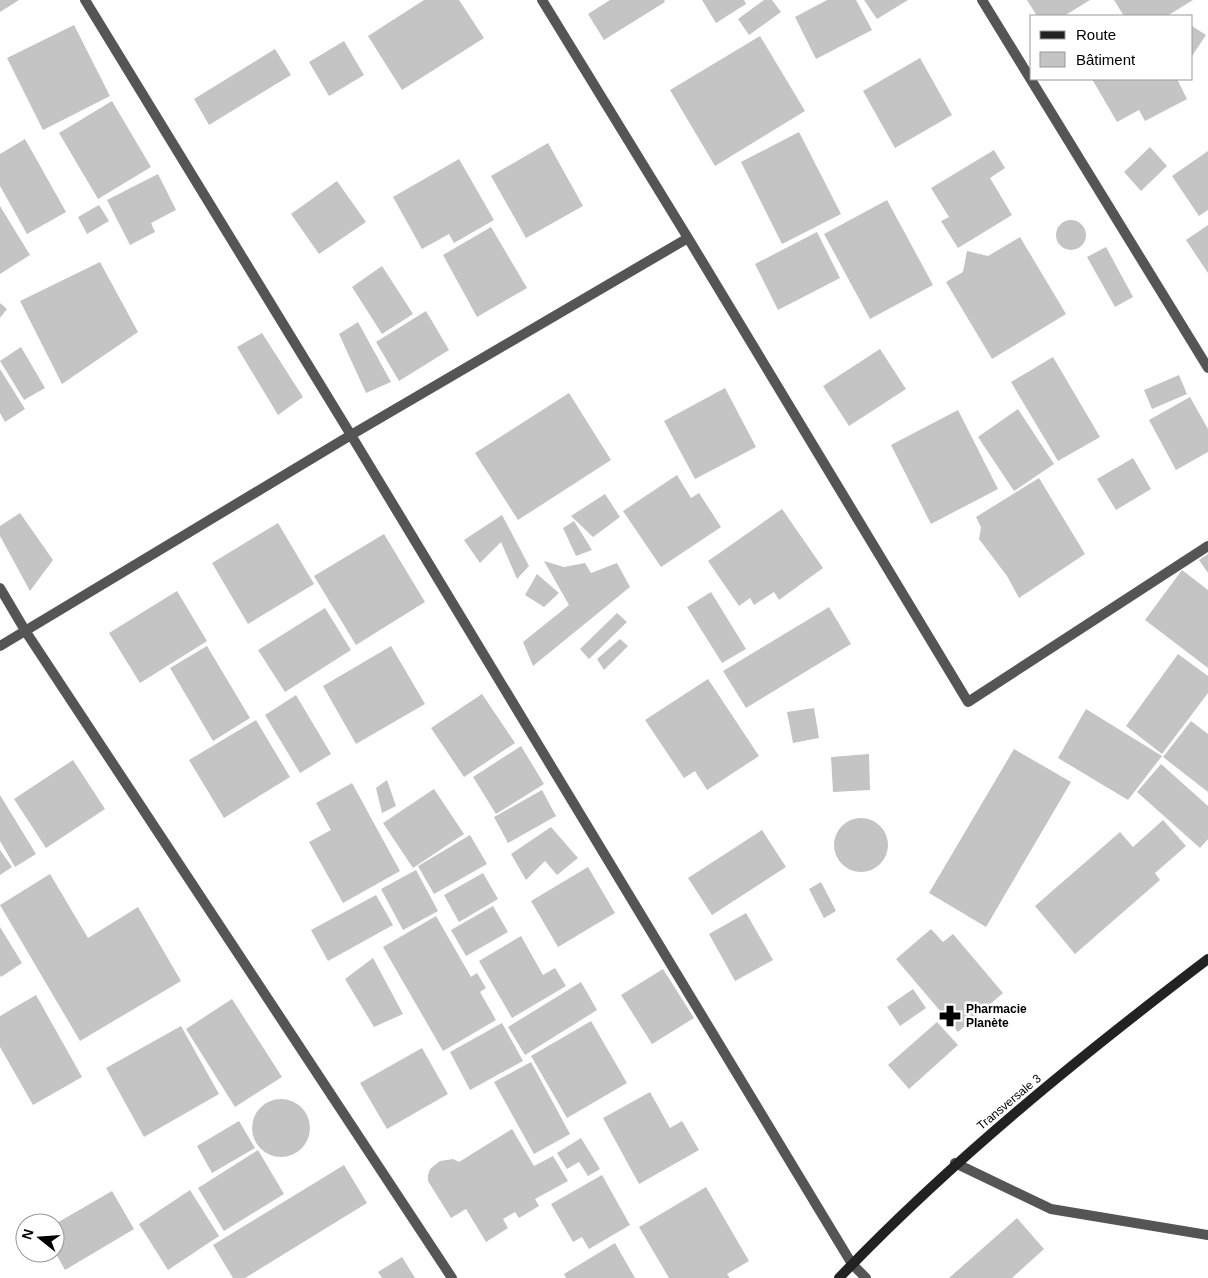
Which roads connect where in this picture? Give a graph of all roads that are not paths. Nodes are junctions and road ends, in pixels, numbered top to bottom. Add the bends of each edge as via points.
1 (85, 0) edge
2 (542, 0) edge
3 (982, 0) edge
4 (1030, 78) edge
5 (1031, 80) edge
6 (688, 238) junction
7 (1208, 368) edge
8 (351, 434) junction
9 (1208, 546) edge
10 (0, 588) edge
11 (26, 632) junction
12 (0, 646) edge
13 (1208, 959) edge
14 (955, 1163) junction
15 (1208, 1235) edge
16 (852, 1264) junction
17 (452, 1278) edge
18 (838, 1278) edge
19 (866, 1278) edge

1 - 8 street
2 - 6 street
3 - 4 street
5 - 7 street
6 - 8 street
6 - 9 street via 968,702
8 - 11 street
8 - 16 street
10 - 11 street
11 - 12 street
11 - 17 street
13 - 14 main road, Transversale 3 via 1130,1018
14 - 15 street via 1050,1209
14 - 16 main road, Transversale 3
16 - 18 main road, Transversale 3
16 - 19 street

